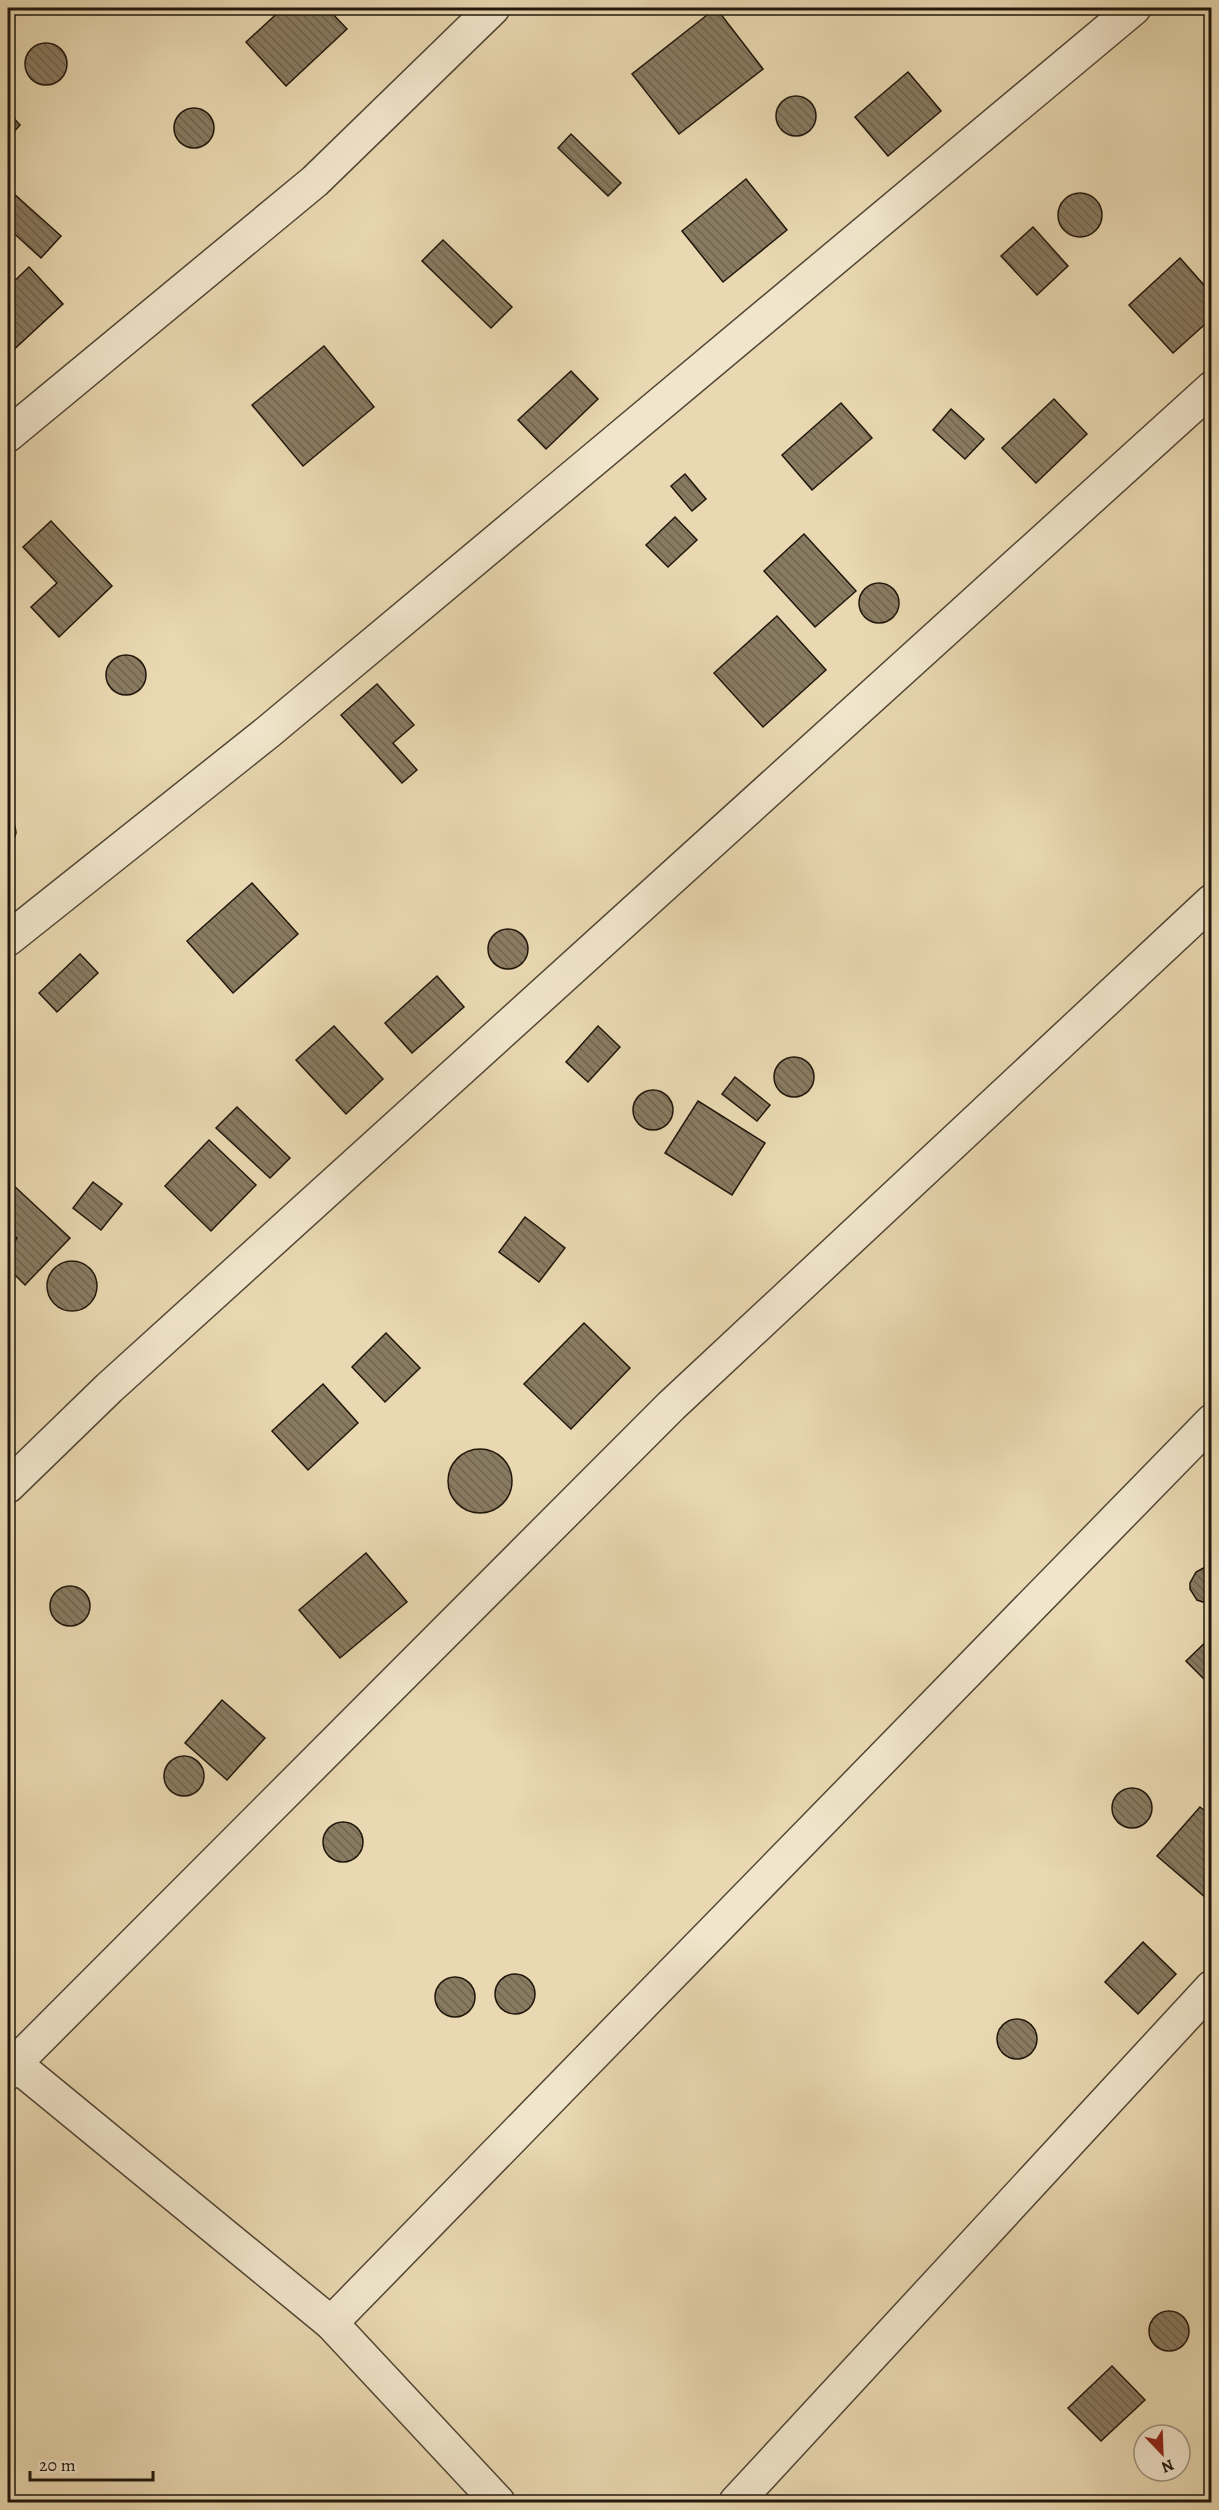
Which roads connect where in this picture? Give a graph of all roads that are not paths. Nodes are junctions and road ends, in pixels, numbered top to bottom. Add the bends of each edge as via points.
1 (493, 8) edge
2 (1134, 8) edge
3 (1212, 388) edge
4 (8, 435) edge
5 (1212, 901) edge
6 (8, 939) edge
7 (1212, 1421) edge
8 (8, 1486) edge
9 (1212, 1987) edge
10 (10, 2065) edge
11 (331, 2323) junction
12 (498, 2502) edge
13 (736, 2502) edge

1 - 4 street via 315,181
2 - 6 street via 268,732
3 - 8 street via 109,1388
5 - 10 street via 670,1406
7 - 11 street
9 - 13 street
10 - 11 street
11 - 12 street

